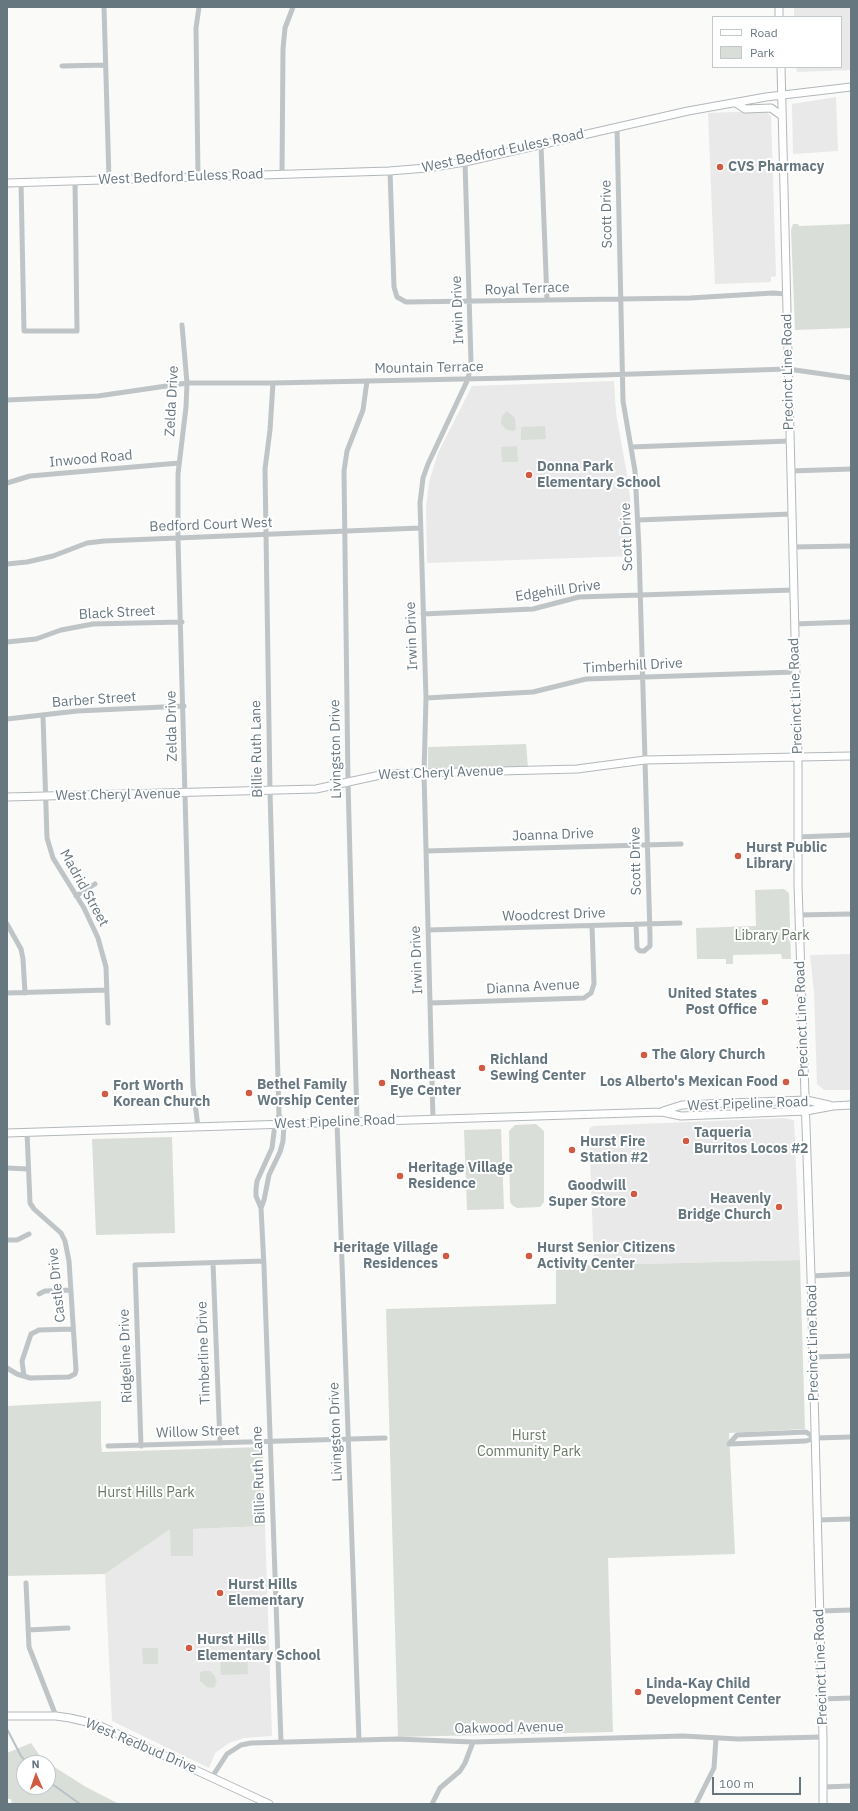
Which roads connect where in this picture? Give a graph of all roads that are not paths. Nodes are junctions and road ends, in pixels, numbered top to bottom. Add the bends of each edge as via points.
1 (104, 7) edge
2 (199, 7) edge
3 (293, 7) edge
4 (105, 65) junction
5 (62, 66) dead end
6 (781, 68) edge
7 (851, 87) edge
8 (782, 94) junction
9 (736, 103) junction
10 (782, 116) junction
11 (617, 127) junction
12 (541, 145) junction
13 (465, 162) junction
14 (390, 171) junction
15 (282, 174) junction
16 (198, 177) junction
17 (109, 180) junction
18 (75, 181) junction
19 (21, 182) junction
20 (7, 183) edge
21 (786, 294) junction
22 (621, 298) junction
23 (547, 300) junction
24 (470, 303) junction
25 (182, 325) dead end
26 (788, 368) junction
27 (622, 374) junction
28 (851, 378) edge
29 (468, 379) junction
30 (367, 381) junction
31 (187, 383) junction
32 (273, 383) junction
33 (7, 400) edge
34 (789, 441) junction
35 (631, 448) junction
36 (179, 463) junction
37 (851, 469) edge
38 (790, 471) junction
39 (7, 483) edge
40 (791, 514) junction
41 (638, 520) junction
42 (420, 528) junction
43 (344, 531) junction
44 (266, 535) junction
45 (178, 539) junction
46 (851, 546) edge
47 (792, 547) junction
48 (7, 564) edge
49 (793, 590) junction
50 (640, 595) junction
51 (423, 614) junction
52 (182, 622) junction
53 (851, 622) edge
54 (794, 624) junction
55 (7, 642) edge
56 (795, 672) junction
57 (642, 677) junction
58 (426, 698) junction
59 (184, 706) junction
60 (43, 716) junction
61 (7, 719) edge
62 (851, 756) edge
63 (798, 757) junction
64 (645, 760) junction
65 (424, 773) junction
66 (348, 782) junction
67 (270, 790) junction
68 (185, 794) junction
69 (45, 796) junction
70 (7, 797) edge
71 (851, 835) edge
72 (797, 837) junction
73 (681, 844) dead end
74 (647, 845) junction
75 (426, 851) junction
76 (95, 884) dead end
77 (76, 896) junction
78 (851, 914) edge
79 (798, 915) junction
80 (680, 923) dead end
81 (7, 924) edge
82 (636, 924) junction
83 (649, 924) junction
84 (592, 926) junction
85 (428, 930) junction
86 (107, 990) junction
87 (7, 993) edge
88 (25, 993) junction
89 (430, 1003) junction
90 (108, 1023) dead end
91 (806, 1100) junction
92 (851, 1105) edge
93 (833, 1106) junction
94 (806, 1111) junction
95 (662, 1112) junction
96 (279, 1115) junction
97 (433, 1119) junction
98 (357, 1121) junction
99 (337, 1122) junction
100 (275, 1124) junction
101 (284, 1124) junction
102 (198, 1126) junction
103 (27, 1132) junction
104 (7, 1133) edge
105 (266, 1161) junction
106 (274, 1165) junction
107 (7, 1168) edge
108 (28, 1169) junction
109 (256, 1189) junction
110 (266, 1189) junction
111 (261, 1208) junction
112 (29, 1234) dead end
113 (7, 1240) edge
114 (264, 1261) junction
115 (213, 1263) junction
116 (851, 1274) edge
117 (811, 1276) junction
118 (71, 1290) junction
119 (39, 1294) dead end
120 (73, 1329) junction
121 (851, 1356) edge
122 (813, 1357) junction
123 (7, 1368) edge
124 (24, 1376) junction
125 (851, 1437) edge
126 (385, 1438) dead end
127 (815, 1438) junction
128 (348, 1439) junction
129 (270, 1442) junction
130 (220, 1443) junction
131 (108, 1446) dead end
132 (141, 1446) junction
133 (851, 1519) edge
134 (817, 1520) junction
135 (26, 1583) dead end
136 (851, 1610) edge
137 (820, 1611) junction
138 (68, 1628) dead end
139 (28, 1630) junction
140 (851, 1698) edge
141 (822, 1699) junction
142 (10, 1716) edge
143 (56, 1716) junction
144 (823, 1737) junction
145 (716, 1738) junction
146 (359, 1740) junction
147 (280, 1742) junction
148 (473, 1742) junction
149 (212, 1777) junction
150 (851, 1786) edge
151 (823, 1787) junction
152 (269, 1804) edge
153 (432, 1804) edge
154 (696, 1804) edge
155 (823, 1804) edge

1 - 4 street
2 - 16 street via 196,28
3 - 15 street via 285,28 283,49
4 - 5 street
4 - 17 street
6 - 8 main road, Precinct Line Road
7 - 8 main road, West Bedford Euless Road
8 - 9 main road, West Bedford Euless Road
8 - 10 main road, Precinct Line Road
9 - 10 main road via 745,109 771,108
9 - 11 main road, West Bedford Euless Road via 688,110
10 - 21 main road, Precinct Line Road
11 - 12 main road, West Bedford Euless Road
11 - 22 street, Scott Drive
12 - 13 main road, West Bedford Euless Road
12 - 23 street
13 - 14 main road, West Bedford Euless Road
13 - 24 street, Irwin Drive
14 - 15 main road, West Bedford Euless Road
14 - 24 street, Royal Terrace via 394,287 397,296 412,303
15 - 16 main road, West Bedford Euless Road
16 - 17 main road, West Bedford Euless Road
17 - 18 main road, West Bedford Euless Road
18 - 19 main road, West Bedford Euless Road
18 - 19 street via 77,331 24,331
19 - 20 main road, West Bedford Euless Road
21 - 22 street, Royal Terrace
21 - 26 main road, Precinct Line Road
22 - 23 street, Royal Terrace
22 - 27 street, Scott Drive
23 - 24 street, Royal Terrace
24 - 29 street, Irwin Drive via 471,362
25 - 31 street, Zelda Drive
26 - 27 street, Mountain Terrace
26 - 28 street, Mountain Terrace
26 - 34 main road, Precinct Line Road
27 - 29 street, Mountain Terrace
27 - 35 street, Scott Drive via 623,401
29 - 30 street, Mountain Terrace
29 - 42 street, Irwin Drive via 428,464 421,490
30 - 32 street, Mountain Terrace
30 - 43 street, Livingston Drive via 363,410 345,461
31 - 32 street, Mountain Terrace
31 - 33 street, Mountain Terrace via 98,396
31 - 36 street, Zelda Drive
32 - 44 street, Billie Ruth Lane via 265,470
34 - 35 street
34 - 38 main road, Precinct Line Road
35 - 41 street, Scott Drive
36 - 39 street, Inwood Road via 30,476
36 - 45 street, Zelda Drive
37 - 38 street
38 - 40 main road, Precinct Line Road
40 - 41 street
40 - 47 main road, Precinct Line Road
41 - 50 street, Scott Drive
42 - 43 street, Bedford Court West
42 - 51 street, Irwin Drive
43 - 44 street, Bedford Court West
43 - 66 street, Livingston Drive
44 - 45 street, Bedford Court West
44 - 67 street, Billie Ruth Lane
45 - 48 street, Bedford Court West via 87,543 53,556
45 - 52 street, Zelda Drive
46 - 47 street
47 - 49 main road, Precinct Line Road
49 - 50 street, Edgehill Drive
49 - 54 main road, Precinct Line Road
50 - 51 street, Edgehill Drive via 579,597 533,609
50 - 57 street, Scott Drive
51 - 58 street, Irwin Drive
52 - 55 street, Black Street via 93,624 61,630 36,640
52 - 59 street, Zelda Drive
53 - 54 street
54 - 56 main road, Precinct Line Road
56 - 57 street, Timberhill Drive
56 - 63 main road, Precinct Line Road
57 - 58 street, Timberhill Drive via 586,679 533,692
57 - 64 street, Scott Drive
58 - 65 street, Irwin Drive
59 - 60 street, Barber Street via 77,711
59 - 68 street, Zelda Drive
60 - 61 street, Barber Street
60 - 69 street, Madrid Street
62 - 63 main road, West Cheryl Avenue
63 - 64 main road, West Cheryl Avenue
63 - 72 main road, Precinct Line Road
64 - 65 main road, West Cheryl Avenue via 577,769
64 - 74 street, Scott Drive
65 - 66 main road, West Cheryl Avenue via 385,774
65 - 75 street, Irwin Drive
66 - 67 main road, West Cheryl Avenue via 316,788
66 - 98 street, Livingston Drive
67 - 68 main road, West Cheryl Avenue
67 - 96 street, Billie Ruth Lane
68 - 69 main road, West Cheryl Avenue
68 - 102 street, Zelda Drive via 193,1087
69 - 70 main road, West Cheryl Avenue
69 - 77 street, Madrid Street via 49,848
71 - 72 street
72 - 79 main road, Precinct Line Road
73 - 74 street, Joanna Drive
74 - 75 street, Joanna Drive
74 - 83 street, Scott Drive
75 - 85 street, Irwin Drive
76 - 77 street
77 - 86 street, Madrid Street via 98,938 106,967
78 - 79 street
79 - 91 main road, Precinct Line Road
80 - 83 street, Woodcrest Drive
81 - 88 street via 21,949
82 - 83 street, Woodcrest Drive
82 - 83 street, Scott Drive via 637,948 640,951 650,946
82 - 84 street, Woodcrest Drive
84 - 85 street, Woodcrest Drive
84 - 89 street, Dianna Avenue via 594,984 591,993 584,998
85 - 89 street, Irwin Drive
86 - 88 street
86 - 90 street, Madrid Street
87 - 88 street
89 - 97 street, Irwin Drive
91 - 93 main road, West Pipeline Road
91 - 94 main road, Precinct Line Road
91 - 95 main road, West Pipeline Road via 682,1105
92 - 93 main road, West Pipeline Road
93 - 94 main road, West Pipeline Road
94 - 95 main road, West Pipeline Road via 681,1116
94 - 117 main road, Precinct Line Road
95 - 97 main road, West Pipeline Road
96 - 100 street, Billie Ruth Lane
96 - 101 street, Billie Ruth Lane
97 - 98 main road, West Pipeline Road
98 - 99 main road, West Pipeline Road
99 - 101 main road, West Pipeline Road
99 - 128 street, Livingston Drive
100 - 101 main road, West Pipeline Road
100 - 102 main road, West Pipeline Road
100 - 105 street, Billie Ruth Lane via 272,1148
101 - 106 street, Billie Ruth Lane via 282,1146
102 - 103 main road, West Pipeline Road
103 - 104 main road, West Pipeline Road
103 - 108 street, Castle Drive
105 - 106 street
105 - 109 street, Billie Ruth Lane
106 - 110 street, Billie Ruth Lane
107 - 108 street
108 - 118 street, Castle Drive via 30,1203 61,1233 65,1241
109 - 110 street
109 - 111 street, Billie Ruth Lane
110 - 111 street, Billie Ruth Lane
111 - 114 street, Billie Ruth Lane
112 - 113 street via 17,1240
114 - 115 street
114 - 129 street, Billie Ruth Lane
115 - 130 street, Timberline Drive
115 - 132 street, Ridgeline Drive via 135,1265
116 - 117 street
117 - 122 main road, Precinct Line Road
118 - 119 street via 45,1291
118 - 120 street, Castle Drive
120 - 124 street via 39,1330 31,1334 22,1361
120 - 124 street, Castle Drive via 75,1374 30,1378
121 - 122 street
122 - 127 main road, Precinct Line Road
123 - 124 street
125 - 127 street
126 - 128 street, Willow Street
127 - 127 street via 806,1432 737,1435 729,1444 806,1441
127 - 134 main road, Precinct Line Road
128 - 129 street, Willow Street
128 - 146 street, Livingston Drive
129 - 130 street, Willow Street
129 - 147 street, Billie Ruth Lane
130 - 132 street, Willow Street
131 - 132 street, Willow Street
133 - 134 street
134 - 137 main road, Precinct Line Road
135 - 139 street
136 - 137 street
137 - 141 main road, Precinct Line Road
138 - 139 street
139 - 143 street via 31,1655
140 - 141 street
141 - 144 main road, Precinct Line Road
142 - 143 main road, West Redbud Drive
143 - 149 main road, West Redbud Drive via 83,1720 109,1729
144 - 145 street, Oakwood Avenue via 738,1740
144 - 151 main road, Precinct Line Road
145 - 148 street, Oakwood Avenue via 683,1736
145 - 154 street via 714,1768
146 - 147 street, Oakwood Avenue
146 - 148 street, Oakwood Avenue
147 - 149 street, Oakwood Avenue via 250,1743 238,1747 227,1754
148 - 153 street via 466,1763 440,1788
149 - 152 main road, West Redbud Drive
150 - 151 street
151 - 155 main road, Precinct Line Road

